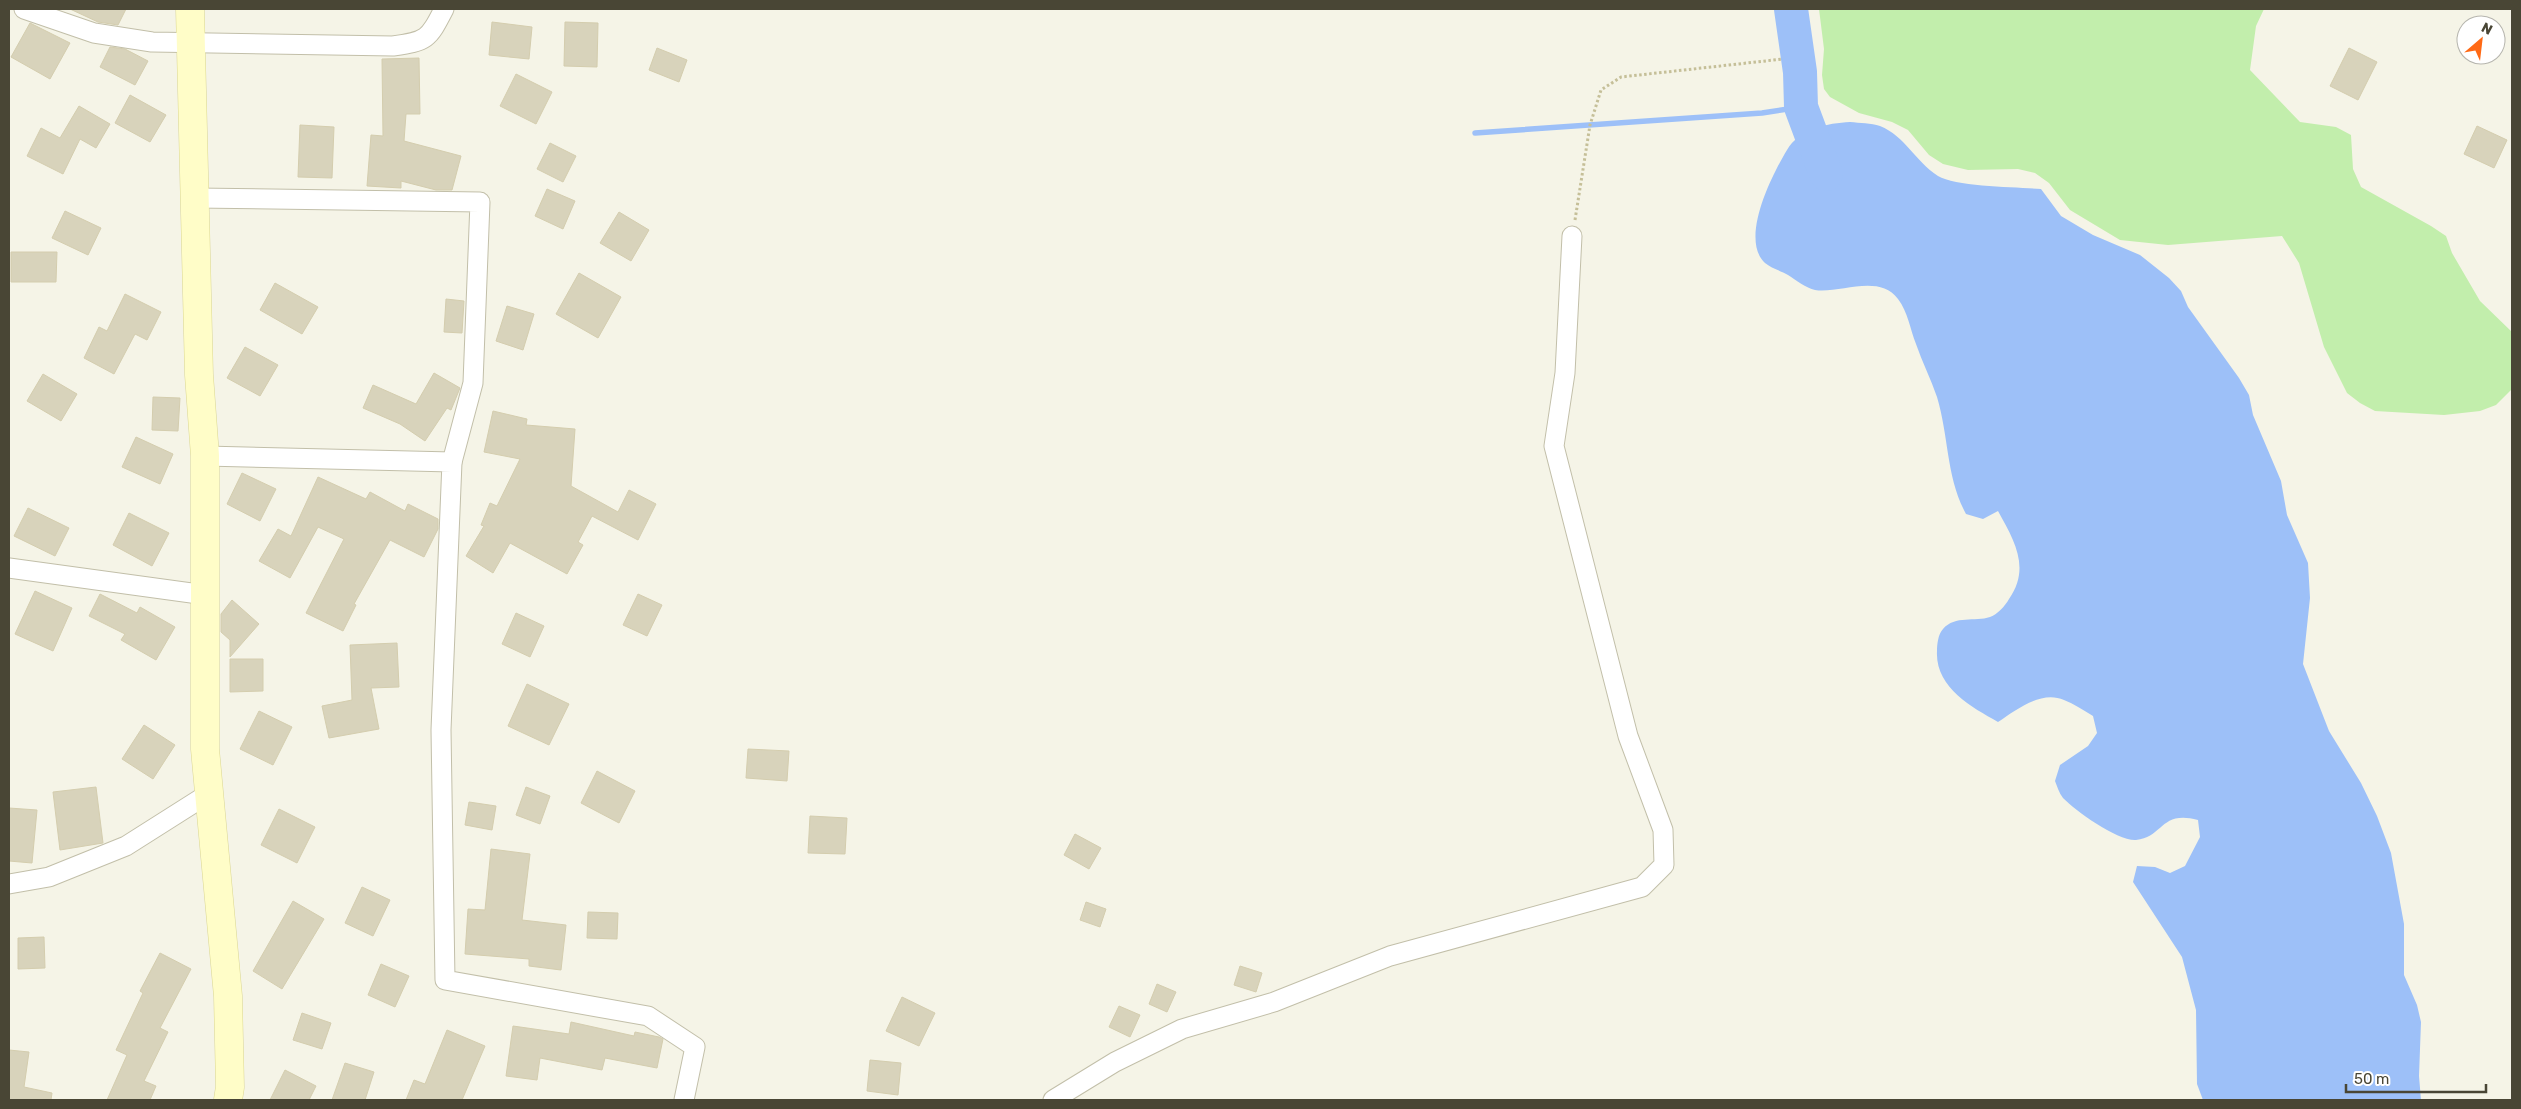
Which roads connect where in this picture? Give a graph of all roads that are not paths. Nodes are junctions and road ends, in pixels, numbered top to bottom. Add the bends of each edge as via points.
1 (24, 9) edge
2 (190, 9) edge
3 (444, 9) edge
4 (190, 42) junction
5 (195, 198) junction
6 (1572, 236) road end
7 (205, 456) junction
8 (452, 462) junction
9 (9, 568) edge
10 (206, 595) junction
11 (208, 794) junction
12 (9, 884) edge
13 (228, 1100) edge
14 (684, 1100) edge
15 (1053, 1100) edge

1 - 4 street via 94,33 152,42
2 - 4 street
3 - 4 street via 432,32 420,42 393,46
4 - 5 street
5 - 7 street via 199,375
5 - 8 street via 480,202 473,383
6 - 15 street via 1565,373 1554,446 1628,736 1663,830 1664,866 1642,887 1390,956 1274,1002 1182,1029 1115,1062
7 - 8 street
7 - 10 street
8 - 14 street via 441,730 445,980 648,1016 695,1047
9 - 10 street
10 - 11 street via 205,749
11 - 12 street via 126,846 49,877
11 - 13 street via 228,996

